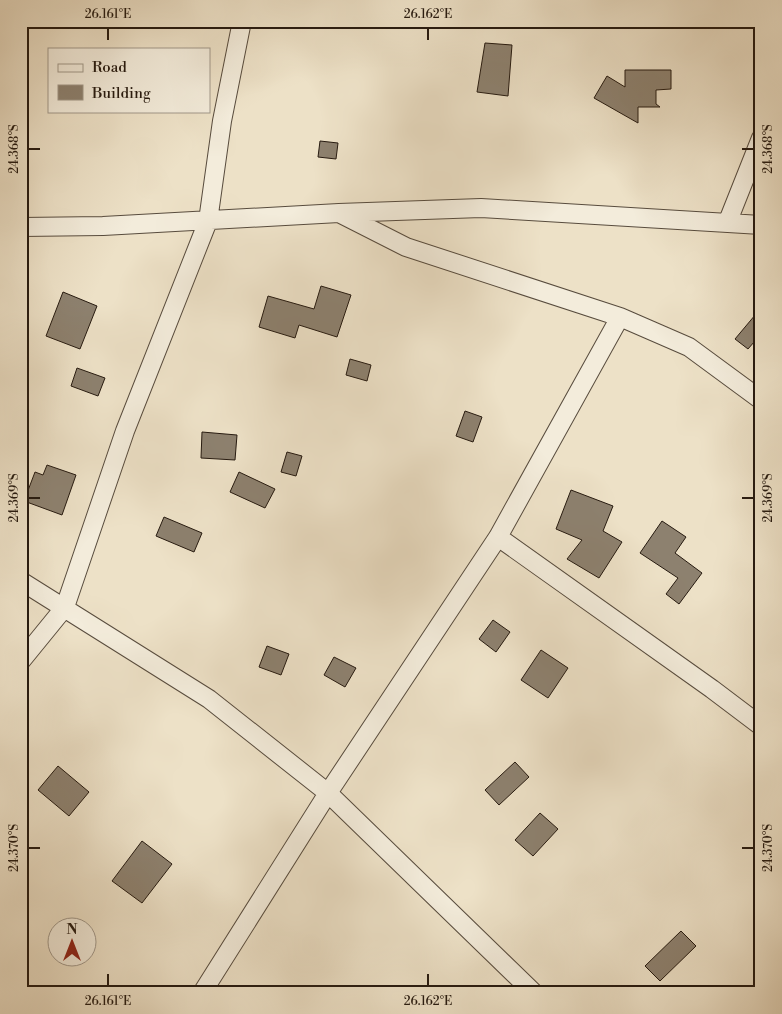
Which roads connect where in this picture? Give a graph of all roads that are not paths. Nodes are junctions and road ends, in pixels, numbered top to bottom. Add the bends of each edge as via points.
1 (242, 21) edge
2 (761, 138) edge
3 (339, 213) junction
4 (208, 221) junction
5 (728, 221) junction
6 (761, 225) edge
7 (21, 227) edge
8 (620, 317) junction
9 (761, 400) edge
10 (498, 537) junction
11 (21, 581) edge
12 (65, 606) junction
13 (21, 661) edge
14 (761, 726) edge
15 (328, 793) junction
16 (202, 993) edge
17 (534, 993) edge

1 - 4 street via 222,120
2 - 5 street
3 - 4 street
3 - 5 street via 481,208
3 - 8 street via 406,247
4 - 7 street
4 - 12 street via 125,431
5 - 6 street
8 - 9 street via 689,348
8 - 10 street
10 - 14 street
10 - 15 street
11 - 12 street
12 - 13 street
12 - 15 street via 209,699
15 - 16 street
15 - 17 street

